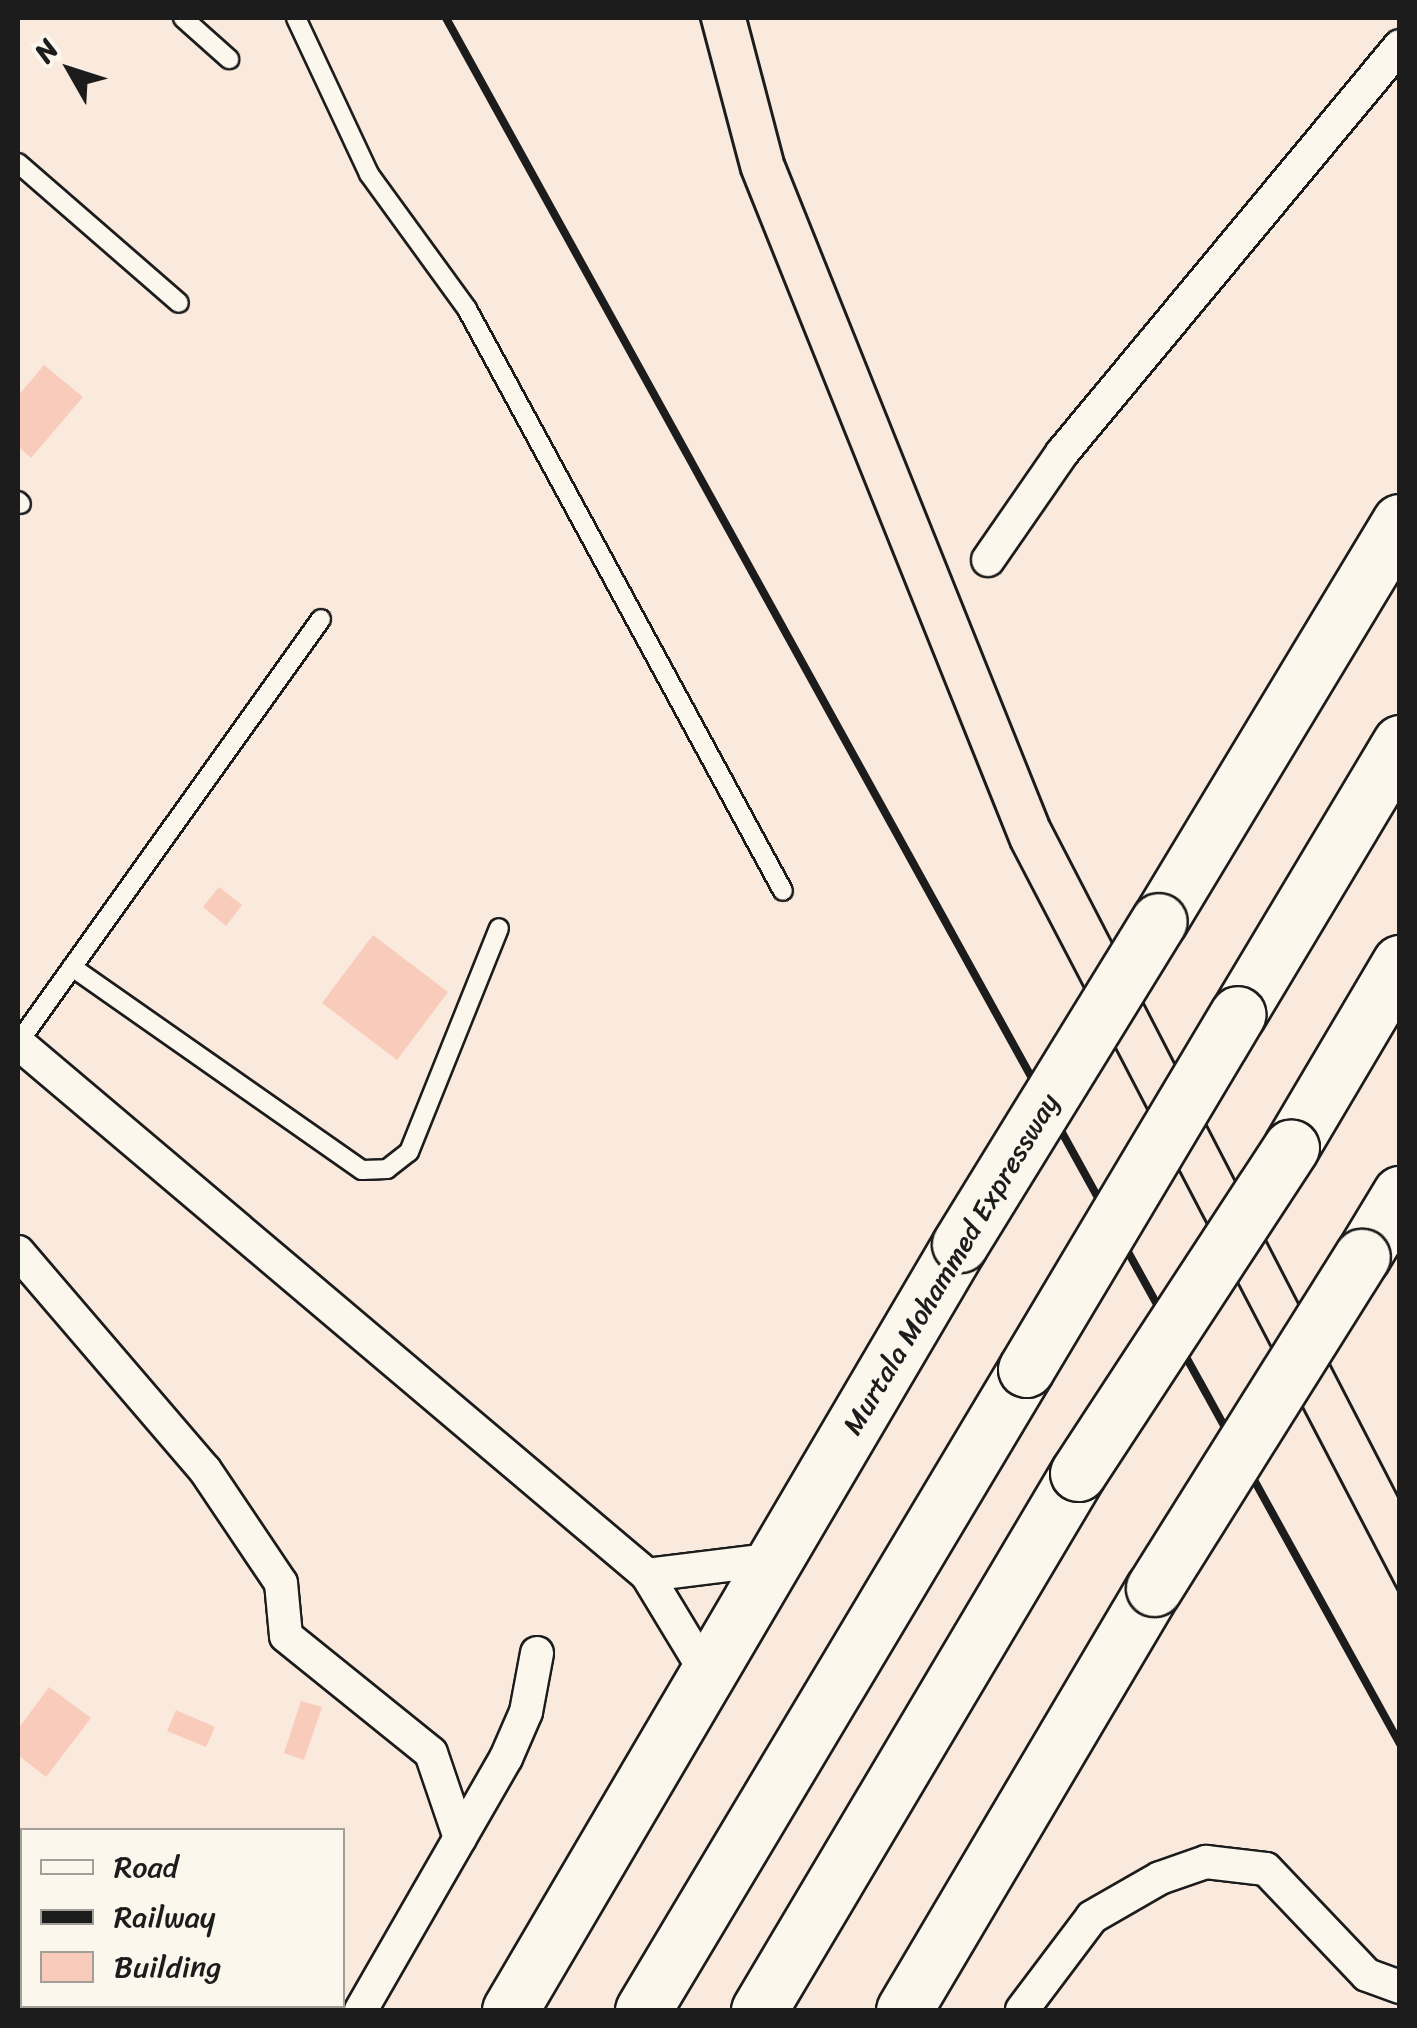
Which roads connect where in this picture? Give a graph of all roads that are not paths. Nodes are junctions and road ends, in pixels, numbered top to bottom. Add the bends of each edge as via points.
1 (183, 18) edge
2 (296, 18) edge
3 (1400, 46) edge
4 (230, 59) dead end
5 (18, 164) edge
6 (179, 303) dead end
7 (1400, 522) edge
8 (988, 560) dead end
9 (321, 619) dead end
10 (1400, 743) edge
11 (782, 891) dead end
12 (499, 928) dead end
13 (1400, 963) edge
14 (72, 967) junction
15 (18, 1043) edge
16 (1400, 1194) edge
17 (18, 1252) edge
18 (775, 1559) junction
19 (648, 1575) junction
20 (537, 1653) dead end
21 (707, 1674) junction
22 (460, 1838) junction
23 (1400, 1987) edge
24 (361, 2010) edge
25 (510, 2010) edge
26 (643, 2010) edge
27 (759, 2010) edge
28 (904, 2010) edge
29 (1022, 2010) edge

1 - 4 lane
2 - 11 lane via 369,174 468,308
3 - 8 street via 1062,452
5 - 6 lane
7 - 18 highway, Murtala Mohammed Expressway, bridge
9 - 14 lane
10 - 26 highway, bridge
12 - 14 lane via 409,1152 387,1169 362,1170
13 - 27 highway, bridge via 1290,1147 1078,1473
14 - 15 lane
15 - 19 street
16 - 28 highway, bridge via 1154,1588
17 - 22 street via 205,1470 282,1584 286,1636 431,1753
18 - 19 street
18 - 21 highway, Murtala Mohammed Expressway
19 - 21 street
20 - 22 street via 526,1712
21 - 25 highway, Murtala Mohammed Expressway
22 - 24 street
23 - 29 street via 1367,1974 1266,1870 1206,1862 1160,1878 1092,1917

